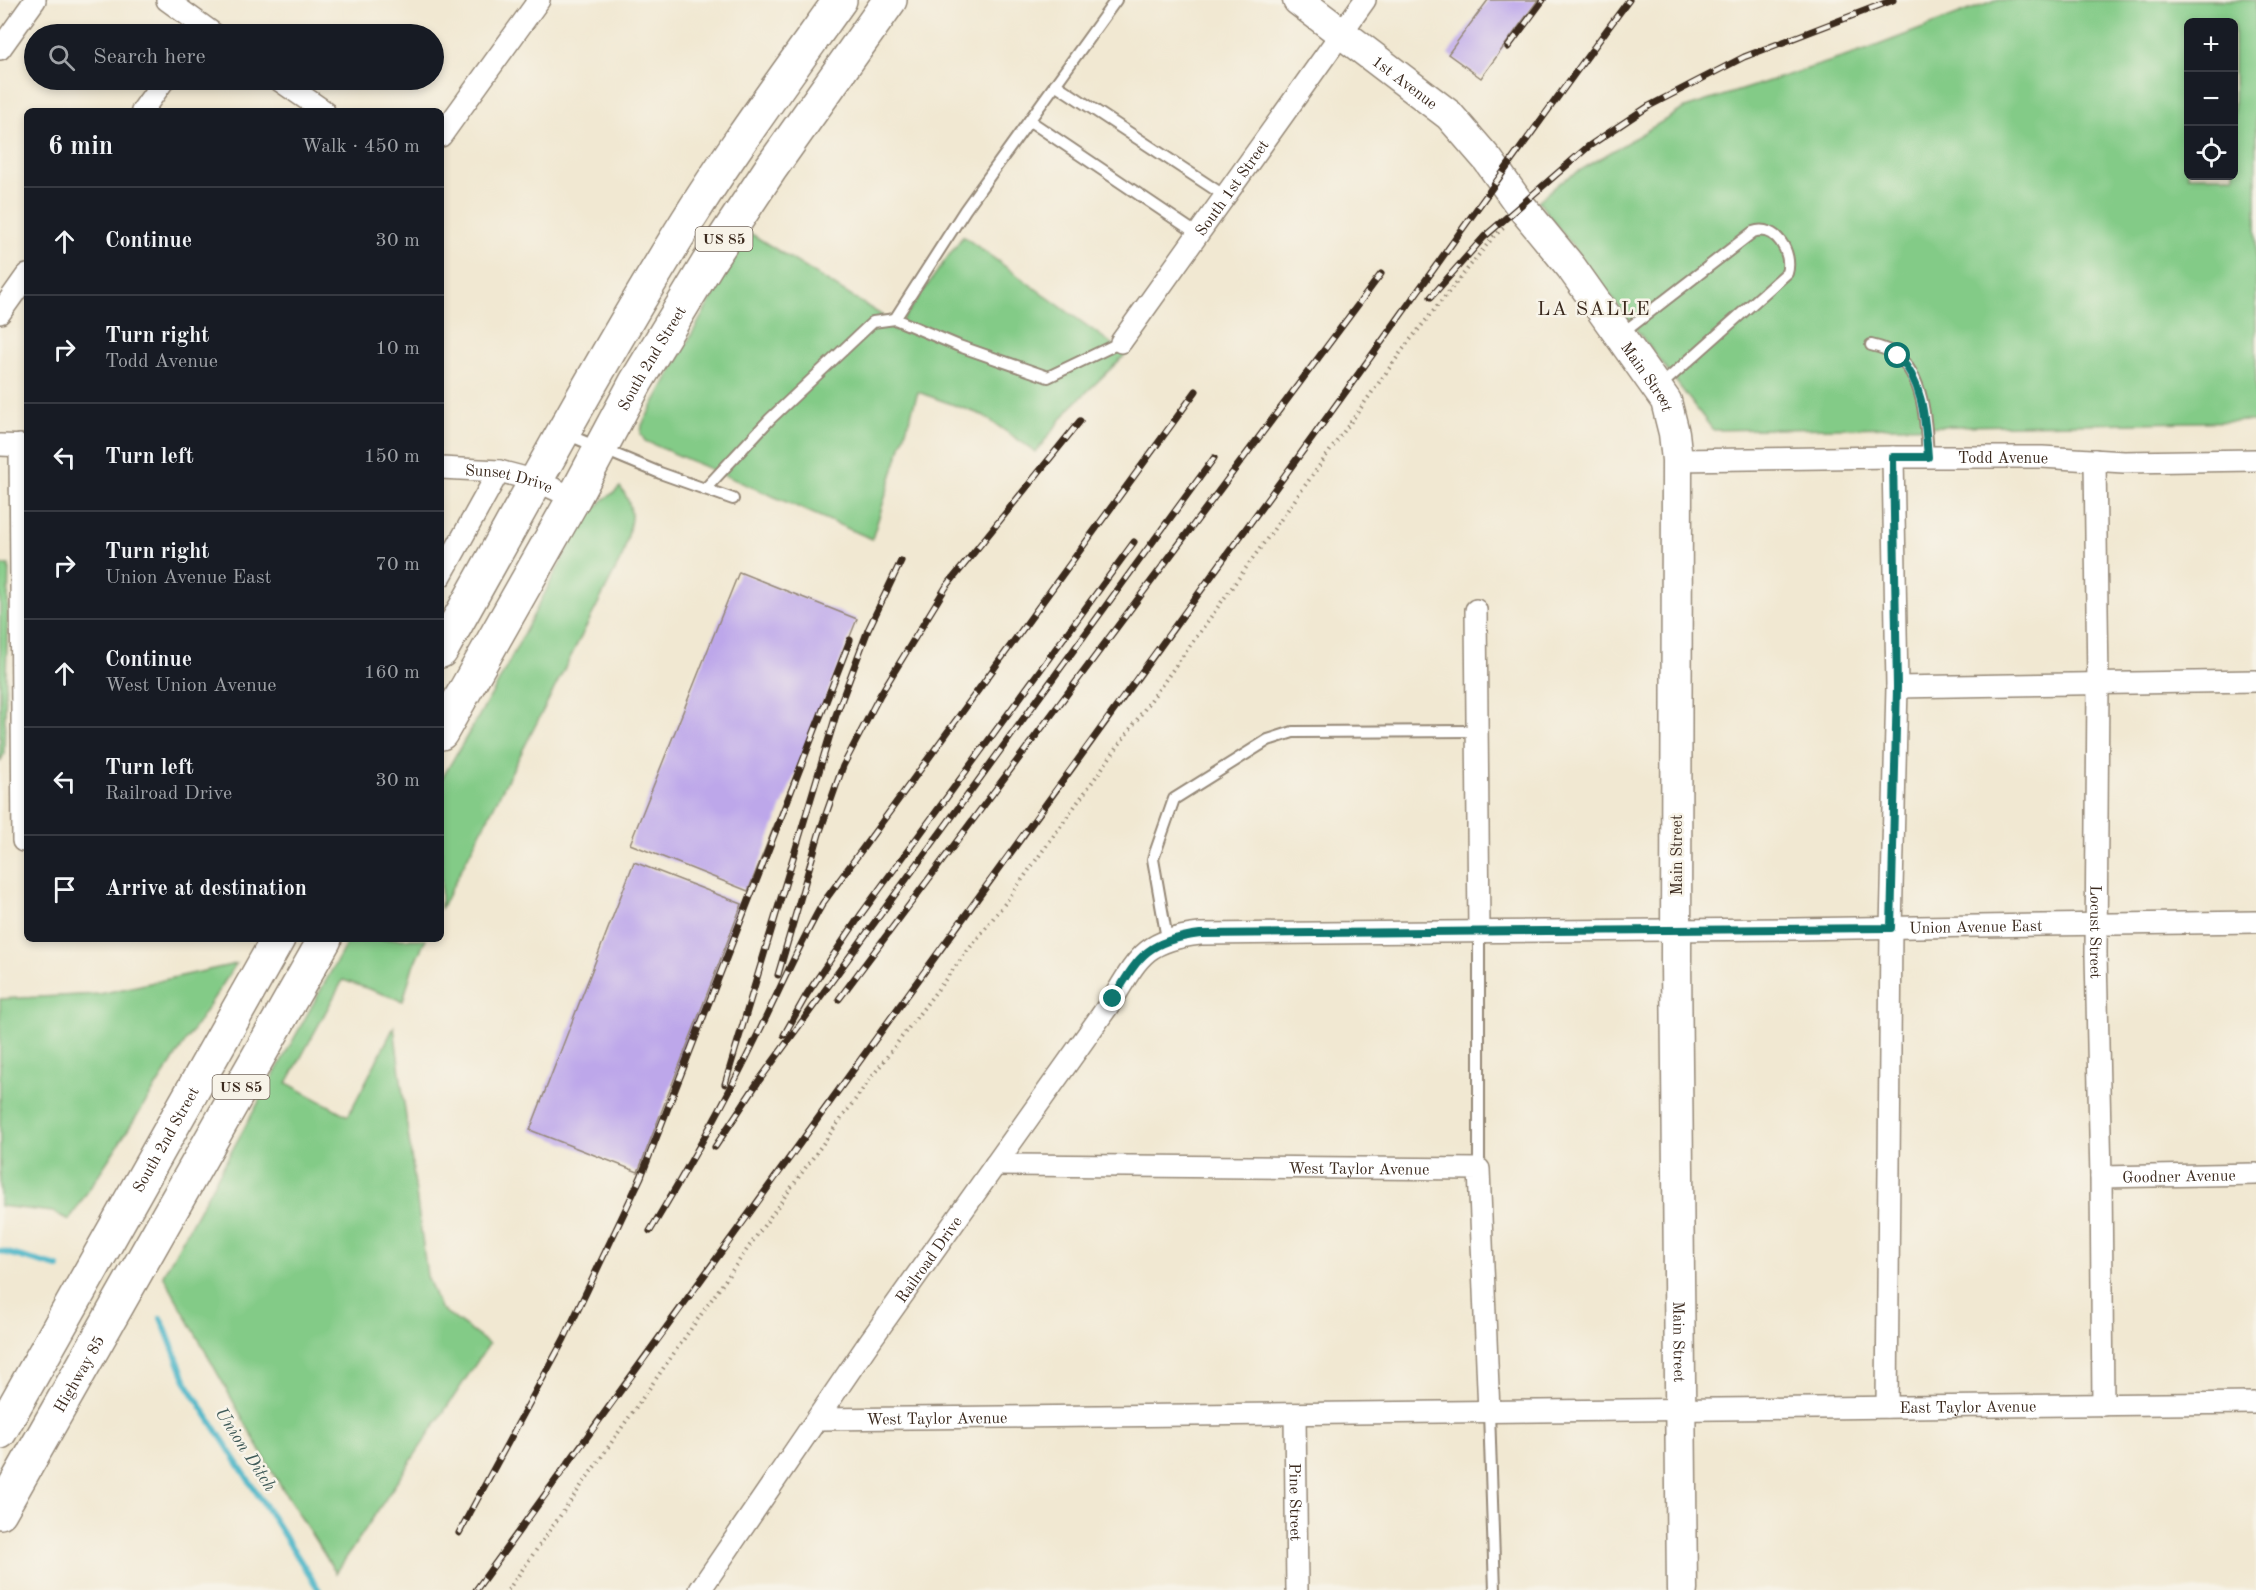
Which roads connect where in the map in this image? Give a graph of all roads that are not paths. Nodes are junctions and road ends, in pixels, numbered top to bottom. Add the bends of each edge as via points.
1 (35, 0) edge
2 (167, 0) edge
3 (539, 0) edge
4 (840, 0) edge
5 (890, 0) edge
6 (1116, 0) edge
7 (1298, 0) edge
8 (1365, 0) edge
9 (195, 24) edge
10 (1342, 33) junction
11 (0, 49) edge
12 (1055, 84) junction
13 (157, 90) edge
14 (294, 90) edge
15 (144, 108) edge
16 (320, 108) edge
17 (1030, 121) junction
18 (444, 131) edge
19 (1500, 177) joint
20 (1225, 196) junction
21 (1198, 235) junction
22 (24, 278) edge
23 (0, 313) edge
24 (895, 319) junction
25 (1620, 335) junction
26 (1121, 342) joint
27 (1871, 345) dead end
28 (1657, 388) junction
29 (563, 432) junction
30 (16, 445) edge
31 (600, 448) junction
32 (1893, 457) junction
33 (1928, 457) junction
34 (1677, 460) junction
35 (2095, 460) junction
36 (2256, 460) edge
37 (444, 468) edge
38 (499, 471) junction
39 (537, 481) junction
40 (705, 489) junction
41 (574, 498) junction
42 (733, 499) dead end
43 (444, 571) edge
44 (1476, 610) dead end
45 (444, 646) edge
46 (2256, 681) edge
47 (2098, 683) junction
48 (1897, 687) junction
49 (444, 728) edge
50 (1477, 731) junction
51 (23, 841) dead end
52 (2097, 922) junction
53 (2256, 922) edge
54 (1891, 928) junction
55 (1479, 931) junction
56 (1677, 931) junction
57 (1167, 939) junction
58 (276, 942) edge
59 (323, 942) edge
60 (995, 1165) junction
61 (1479, 1169) junction
62 (2256, 1174) edge
63 (2101, 1176) junction
64 (2256, 1403) edge
65 (2103, 1405) junction
66 (1887, 1407) junction
67 (1681, 1410) junction
68 (1489, 1412) junction
69 (1294, 1414) junction
70 (819, 1419) junction
71 (0, 1432) edge
72 (0, 1512) edge
73 (700, 1590) edge
74 (1297, 1590) edge
75 (1495, 1590) edge
76 (1682, 1590) edge

1 - 11 street
2 - 9 street
3 - 18 street
4 - 29 highway, US 85 via 674,241
5 - 31 highway, South 2nd Street / US 85 via 708,263
6 - 12 lane
7 - 10 street, 1st Avenue
8 - 10 street, South 1st Street
10 - 19 street, 1st Avenue via 1449,115
10 - 20 street, South 1st Street
12 - 17 lane
12 - 20 lane
13 - 15 street
14 - 16 street
17 - 21 lane
17 - 24 lane via 965,210
19 - 25 street, Main Street
20 - 21 street, South 1st Street
21 - 26 street, South 1st Street
22 - 23 street
24 - 26 lane via 1048,377
24 - 40 lane via 873,322 770,419
25 - 28 street, Main Street
25 - 28 lane via 1753,232 1769,233 1784,246 1790,265 1787,273
27 - 33 lane via 1887,349 1908,366 1918,386
28 - 34 street, Main Street via 1666,400
29 - 31 lane
29 - 39 highway, US 85
30 - 51 street
31 - 40 lane
31 - 41 highway, South 2nd Street / US 85
32 - 33 street, Todd Avenue
32 - 34 street, Todd Avenue
32 - 48 street
33 - 35 street, Todd Avenue
34 - 56 street, Main Street
35 - 36 street, Todd Avenue
35 - 47 street, Locust Street
37 - 38 street, Sunset Drive
38 - 39 street, Sunset Drive
38 - 43 street
39 - 41 street, Sunset Drive
39 - 45 highway, US 85
40 - 42 lane
41 - 49 highway, South 2nd Street / US 85
44 - 50 street
46 - 47 street
47 - 48 street
47 - 52 street, Locust Street
48 - 54 street
50 - 55 street
50 - 57 lane via 1293,732 1268,740 1174,799 1153,860
52 - 53 street, Union Avenue East
52 - 54 street, Union Avenue East
52 - 63 street, Locust Street
54 - 56 street, Union Avenue East
54 - 66 street
55 - 56 street, Union Avenue East
55 - 57 street, Union Avenue East via 1200,934
55 - 61 lane
56 - 67 street, Main Street
57 - 60 street, Railroad Drive via 1133,966
58 - 71 highway, South 2nd Street / US 85
59 - 72 highway, Highway 85 / US 85
60 - 61 street, West Taylor Avenue
60 - 70 street, Railroad Drive
61 - 68 street
62 - 63 street, Goodner Avenue
63 - 65 street, Locust Street
64 - 65 street, East Taylor Avenue
65 - 66 street, East Taylor Avenue
66 - 67 street, East Taylor Avenue
67 - 68 street, West Taylor Avenue
67 - 76 street, Main Street
68 - 69 street, West Taylor Avenue
68 - 75 lane
69 - 70 street, West Taylor Avenue
69 - 74 street, Pine Street
70 - 73 street, Railroad Drive

